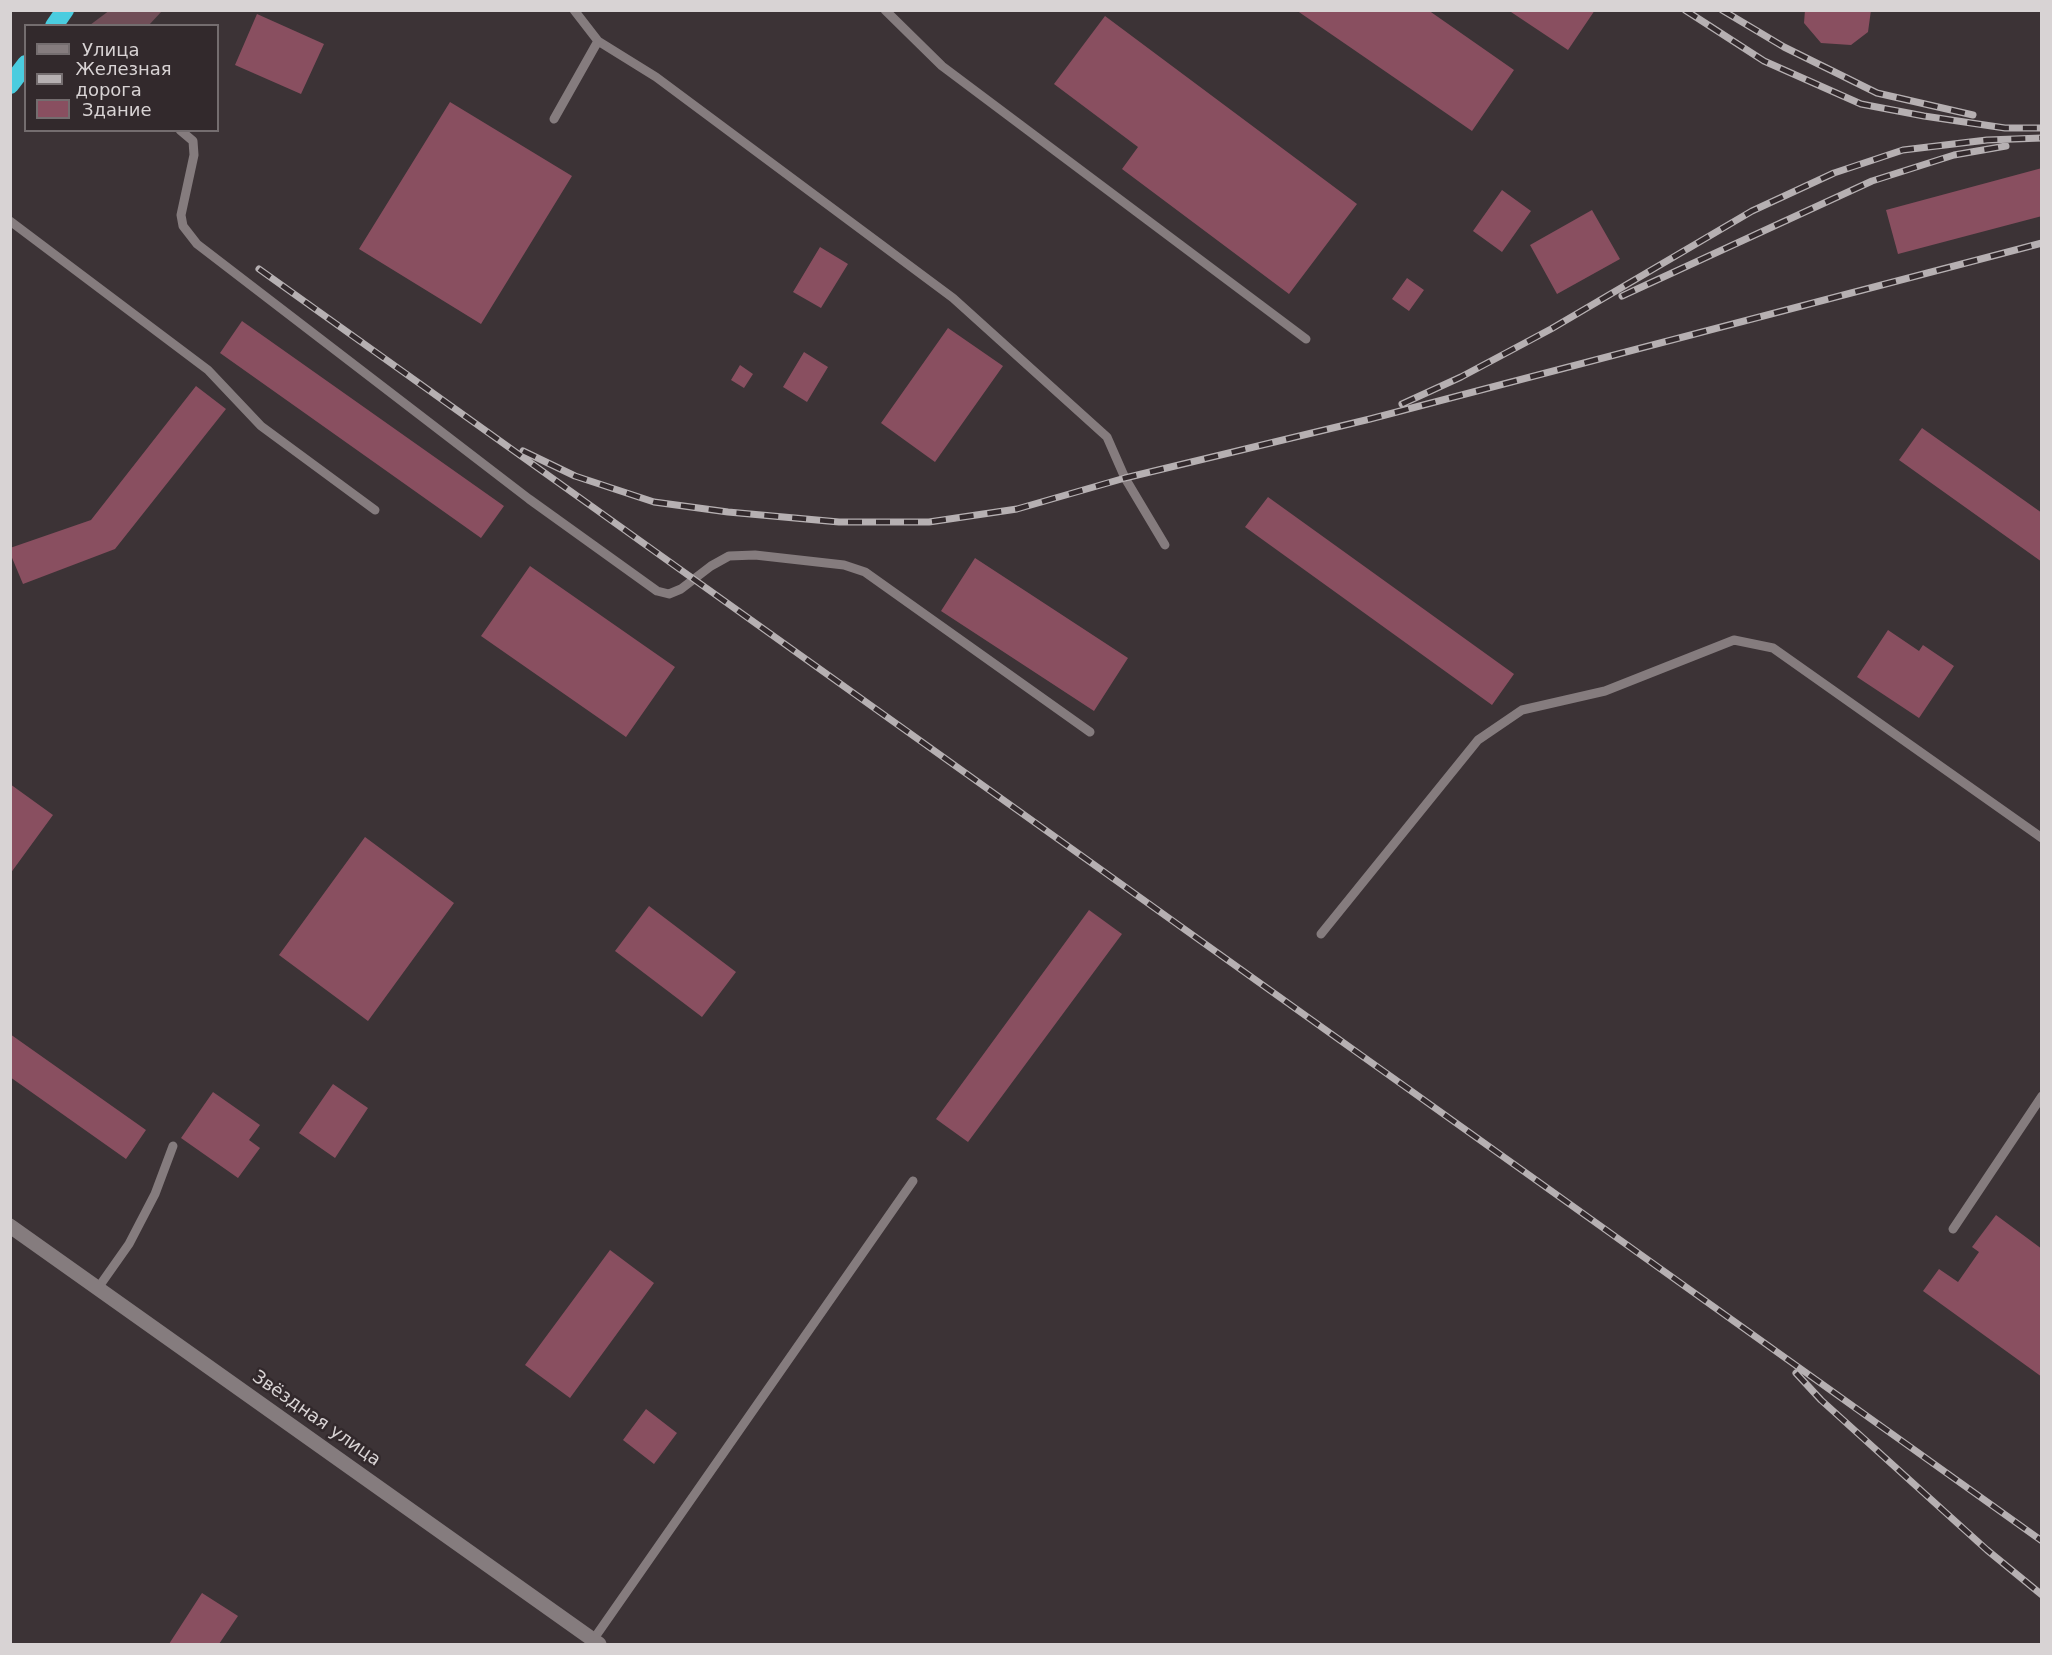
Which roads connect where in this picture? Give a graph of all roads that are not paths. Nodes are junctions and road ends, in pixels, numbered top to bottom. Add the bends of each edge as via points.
1 (65, 10) edge
2 (574, 10) edge
3 (885, 10) edge
4 (55, 24) edge
5 (598, 41) junction
6 (24, 67) edge
7 (10, 85) edge
8 (554, 119) dead end
9 (182, 132) edge
10 (10, 221) edge
11 (1306, 339) dead end
12 (375, 510) dead end
13 (1165, 545) dead end
14 (1090, 732) dead end
15 (2042, 838) edge
16 (1321, 934) dead end
17 (2042, 1095) edge
18 (173, 1146) dead end
19 (913, 1181) dead end
20 (10, 1226) edge
21 (1953, 1229) dead end
22 (98, 1288) junction
23 (596, 1642) edge

1 - 4 highway
2 - 5 lane
3 - 11 lane via 942,66
5 - 8 lane
5 - 13 lane via 656,77 952,298 1107,437 1125,478
6 - 7 highway
9 - 14 lane via 193,141 194,155 181,215 183,226 197,244 529,499 657,591 669,594 681,589 729,556 755,555 844,565 865,572
10 - 12 lane via 208,370 261,426
15 - 16 lane via 1773,648 1734,640 1605,691 1522,710 1478,740
17 - 21 lane
18 - 22 lane via 155,1194 129,1244
19 - 23 lane
20 - 22 street, Звёздная улица
22 - 23 street, Звёздная улица

